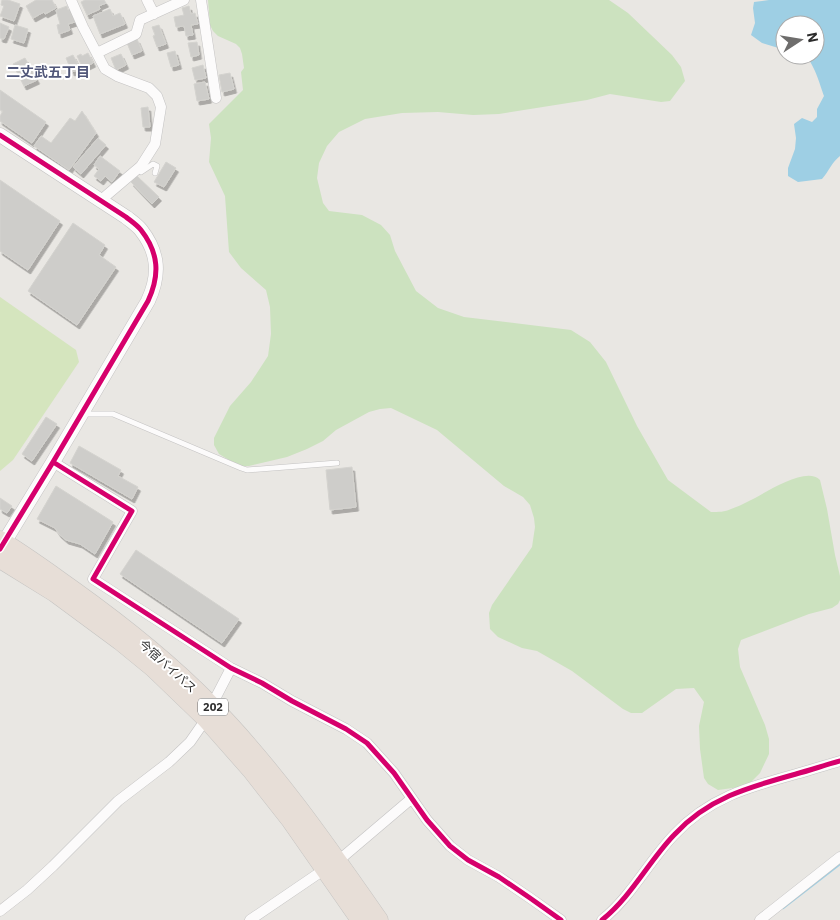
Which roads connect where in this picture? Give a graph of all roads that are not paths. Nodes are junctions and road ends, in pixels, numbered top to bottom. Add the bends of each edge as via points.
1 (71, 0) edge
2 (147, 0) edge
3 (184, 0) edge
4 (201, 0) edge
5 (154, 14) junction
6 (97, 53) junction
7 (216, 98) dead end
8 (0, 135) edge
9 (138, 168) junction
10 (155, 172) dead end
11 (101, 200) junction
12 (83, 411) junction
13 (53, 462) junction
14 (337, 463) dead end
15 (1, 547) edge
16 (231, 668) junction
17 (208, 712) junction
18 (840, 761) edge
19 (411, 799) junction
20 (840, 857) edge
21 (331, 865) junction
22 (0, 911) edge
23 (250, 920) edge
24 (360, 920) edge
25 (379, 920) edge
26 (562, 920) edge
27 (602, 920) edge
28 (760, 920) edge

1 - 6 street
2 - 5 street
3 - 5 street
4 - 7 street
5 - 6 street via 140,20 136,34
6 - 9 street via 105,69 149,88 161,107 155,144
8 - 11 street
9 - 10 lane via 142,172 153,164 157,166
9 - 11 street
11 - 12 street via 126,217 149,241 156,278 148,301
12 - 13 street
12 - 14 lane via 113,414 247,470
13 - 15 street
13 - 16 street via 132,511 92,579
15 - 17 highway, 今宿バイパス / 202 via 68,586 131,633 167,664
16 - 17 street
16 - 19 street via 367,743 394,773
17 - 21 highway, 今宿バイパス / 202 via 265,766
17 - 22 street via 190,742 118,802 53,866
18 - 27 street via 764,783 706,807 673,835 622,900
19 - 21 street
19 - 26 street via 450,846
20 - 28 street
21 - 23 street
21 - 24 highway, 今宿バイパス / 202
21 - 25 highway, 今宿バイパス / 202

